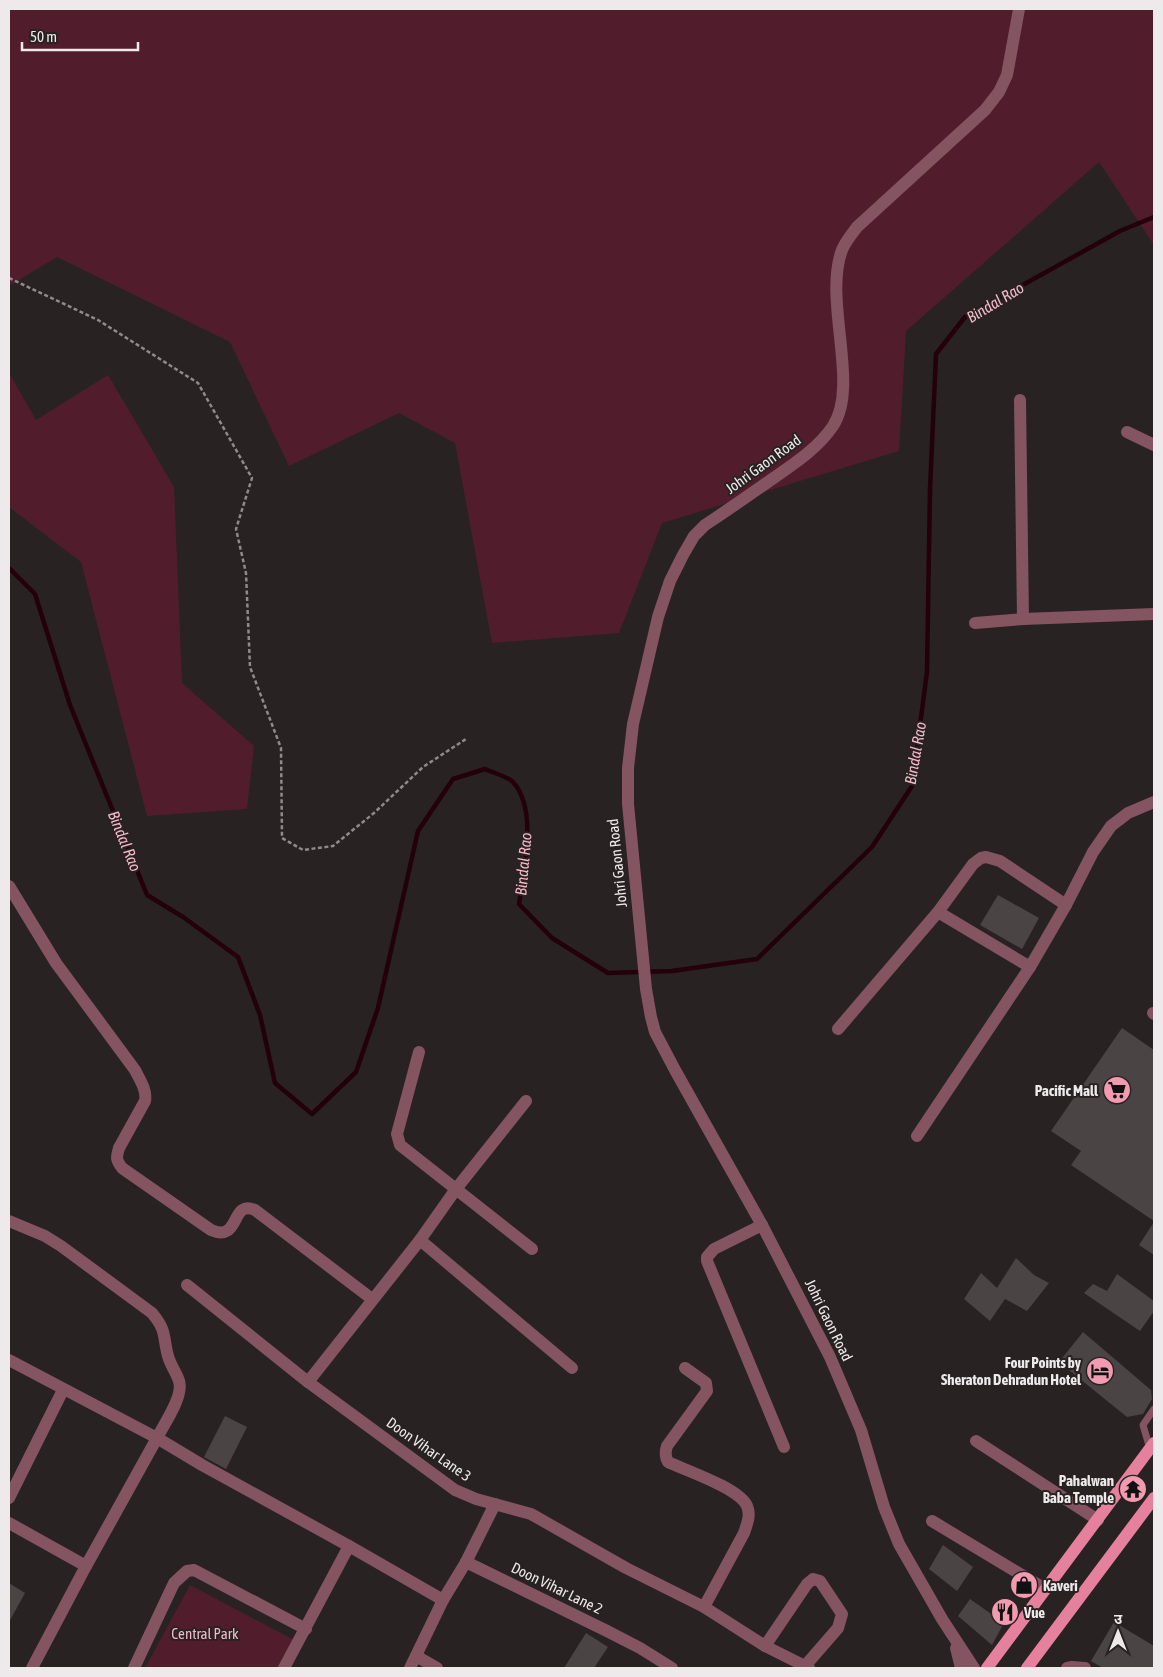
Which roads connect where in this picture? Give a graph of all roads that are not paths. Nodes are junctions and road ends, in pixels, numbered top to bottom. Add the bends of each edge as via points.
1 (1019, 9) edge
2 (1020, 400) dead end
3 (1127, 432) dead end
4 (1154, 444) edge
5 (1154, 614) edge
6 (1023, 619) junction
7 (975, 623) dead end
8 (1154, 802) edge
9 (9, 886) edge
10 (1066, 905) junction
11 (938, 912) junction
12 (1030, 966) junction
13 (838, 1029) dead end
14 (419, 1052) dead end
15 (526, 1101) dead end
16 (917, 1136) dead end
17 (456, 1189) junction
18 (9, 1222) edge
19 (762, 1225) junction
20 (420, 1240) junction
21 (532, 1250) dead end
22 (187, 1285) dead end
23 (372, 1299) junction
24 (9, 1360) edge
25 (572, 1368) dead end
26 (685, 1368) dead end
27 (308, 1382) junction
28 (63, 1390) junction
29 (1154, 1410) edge
30 (157, 1438) junction
31 (976, 1441) dead end
32 (1152, 1446) edge
33 (784, 1447) dead end
34 (9, 1498) edge
35 (1154, 1498) edge
36 (495, 1504) junction
37 (1098, 1520) junction
38 (932, 1521) dead end
39 (9, 1523) edge
40 (349, 1546) junction
41 (466, 1562) junction
42 (86, 1566) junction
43 (1044, 1589) junction
44 (443, 1600) junction
45 (704, 1608) junction
46 (306, 1629) junction
47 (952, 1634) junction
48 (766, 1646) junction
49 (416, 1656) junction
50 (807, 1667) edge
51 (32, 1668) edge
52 (134, 1668) edge
53 (284, 1668) edge
54 (410, 1668) edge
55 (437, 1668) edge
56 (672, 1668) edge
57 (960, 1668) edge
58 (974, 1668) edge
59 (988, 1668) edge
60 (1027, 1668) edge
61 (1067, 1668) edge
62 (1085, 1668) edge

1 - 19 street, Johri Gaon Road via 1007,75 999,92 985,110 857,227 842,249 836,279 844,384 842,404 834,424 800,460 705,525 694,536 670,581 658,617 633,724 628,804 646,989 655,1032
2 - 6 street
3 - 4 street
5 - 6 street
6 - 7 street
8 - 10 street via 1128,813 1111,826 1093,852
9 - 23 street via 56,963 136,1070 143,1086 145,1101 116,1156 122,1168 221,1234 229,1230 241,1211 255,1210
10 - 11 street via 1000,861 986,857 973,864
10 - 12 street
11 - 12 street
11 - 13 street
12 - 16 street
14 - 17 street via 398,1139 407,1152
15 - 17 street
17 - 20 street
17 - 21 street
18 - 30 street via 61,1246 160,1322 180,1386 178,1397
19 - 33 street via 714,1249 707,1261
19 - 47 street, Johri Gaon Road via 830,1357 861,1430 898,1544
20 - 23 street
20 - 25 street
22 - 27 street, Doon Vihar Lane 3
23 - 27 street
24 - 28 street
26 - 45 street via 706,1383 707,1391 667,1446 666,1459 740,1496 748,1512 744,1533
27 - 36 street, Doon Vihar Lane 3 via 456,1490
28 - 30 street
28 - 34 street
29 - 32 lane via 1143,1424
30 - 40 street
30 - 42 street
31 - 37 street
32 - 37 main road
35 - 60 main road
36 - 41 street
36 - 45 street, Doon Vihar Lane 3 via 531,1514
37 - 43 main road
38 - 43 street
39 - 42 street
40 - 44 street
40 - 46 street
41 - 44 street
41 - 56 street, Doon Vihar Lane 2 via 607,1631
42 - 51 street
43 - 59 main road
44 - 49 street
45 - 48 street, Doon Vihar Lane 3
46 - 52 street via 194,1570 187,1571 174,1582
46 - 53 street
47 - 57 street
47 - 58 street, Johri Gaon Road
48 - 50 street, Doon Vihar Lane 3
48 - 50 street via 806,1584 813,1579 820,1580 840,1610 842,1620
49 - 54 street
49 - 55 street
61 - 62 street

